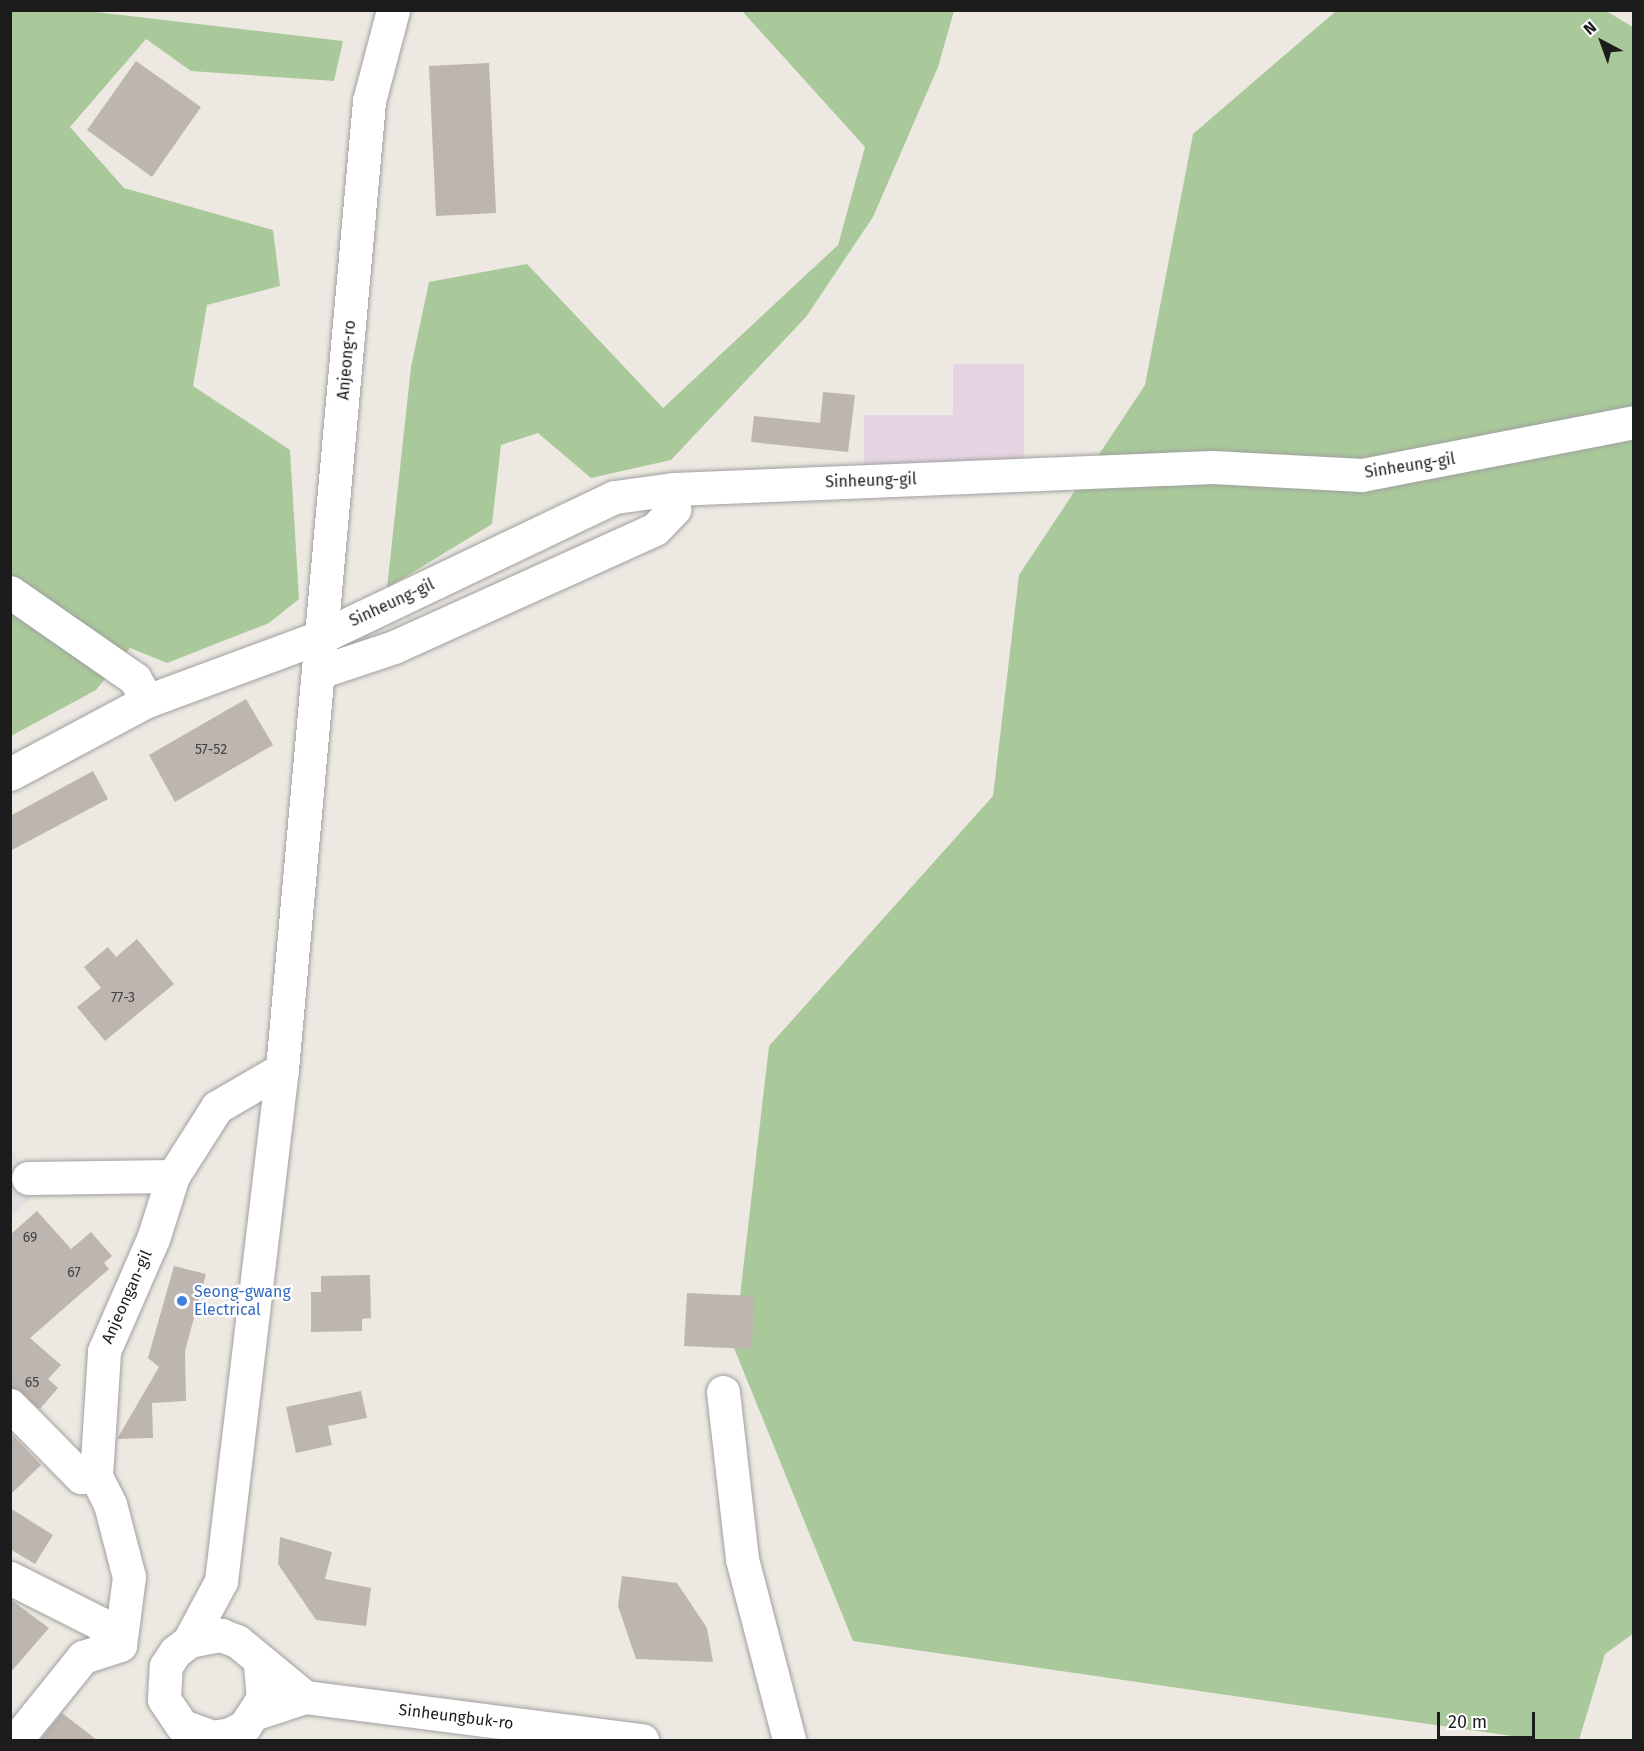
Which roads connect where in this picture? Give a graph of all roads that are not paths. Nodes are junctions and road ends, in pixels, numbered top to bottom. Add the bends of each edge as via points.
1 (393, 10) edge
2 (1634, 422) edge
3 (674, 489) junction
4 (10, 592) edge
5 (323, 636) junction
6 (319, 672) junction
7 (147, 700) junction
8 (10, 774) edge
9 (282, 1070) junction
10 (173, 1176) junction
11 (27, 1178) dead end
12 (723, 1392) dead end
13 (10, 1406) edge
14 (96, 1476) junction
15 (10, 1578) edge
16 (221, 1581) junction
17 (189, 1641) junction
18 (237, 1641) junction
19 (116, 1644) junction
20 (260, 1665) junction
21 (166, 1666) junction
22 (305, 1697) junction
23 (256, 1713) junction
24 (182, 1733) edge
25 (228, 1737) edge
26 (16, 1740) edge
27 (642, 1740) edge
28 (789, 1740) edge

1 - 5 street, Anjeong-ro via 369,101
2 - 3 street, Sinheung-gil via 1362,475 1213,467
3 - 5 street, Sinheung-gil via 615,497
3 - 6 street via 674,509 655,529 394,646
4 - 7 street via 135,679
5 - 6 street, Anjeong-ro
5 - 7 street, Sinheung-gil
6 - 9 street, Anjeong-ro
7 - 8 street, Sinheung-gil
9 - 10 street, Anjeongan-gil via 217,1107
9 - 16 street, Anjeong-ro
10 - 11 street
10 - 14 street, Anjeongan-gil via 153,1239 104,1351
12 - 28 street via 742,1559
13 - 14 street via 81,1477
14 - 19 street via 110,1504 129,1577
15 - 19 street via 99,1623
16 - 17 street
16 - 18 street
17 - 18 street via 221,1635
17 - 21 street
18 - 20 street
19 - 21 street
19 - 26 street via 82,1657
20 - 22 street
20 - 23 street via 263,1690
21 - 24 street via 164,1699
22 - 23 street
22 - 27 street, Sinheungbuk-ro
23 - 25 street
24 - 25 street

